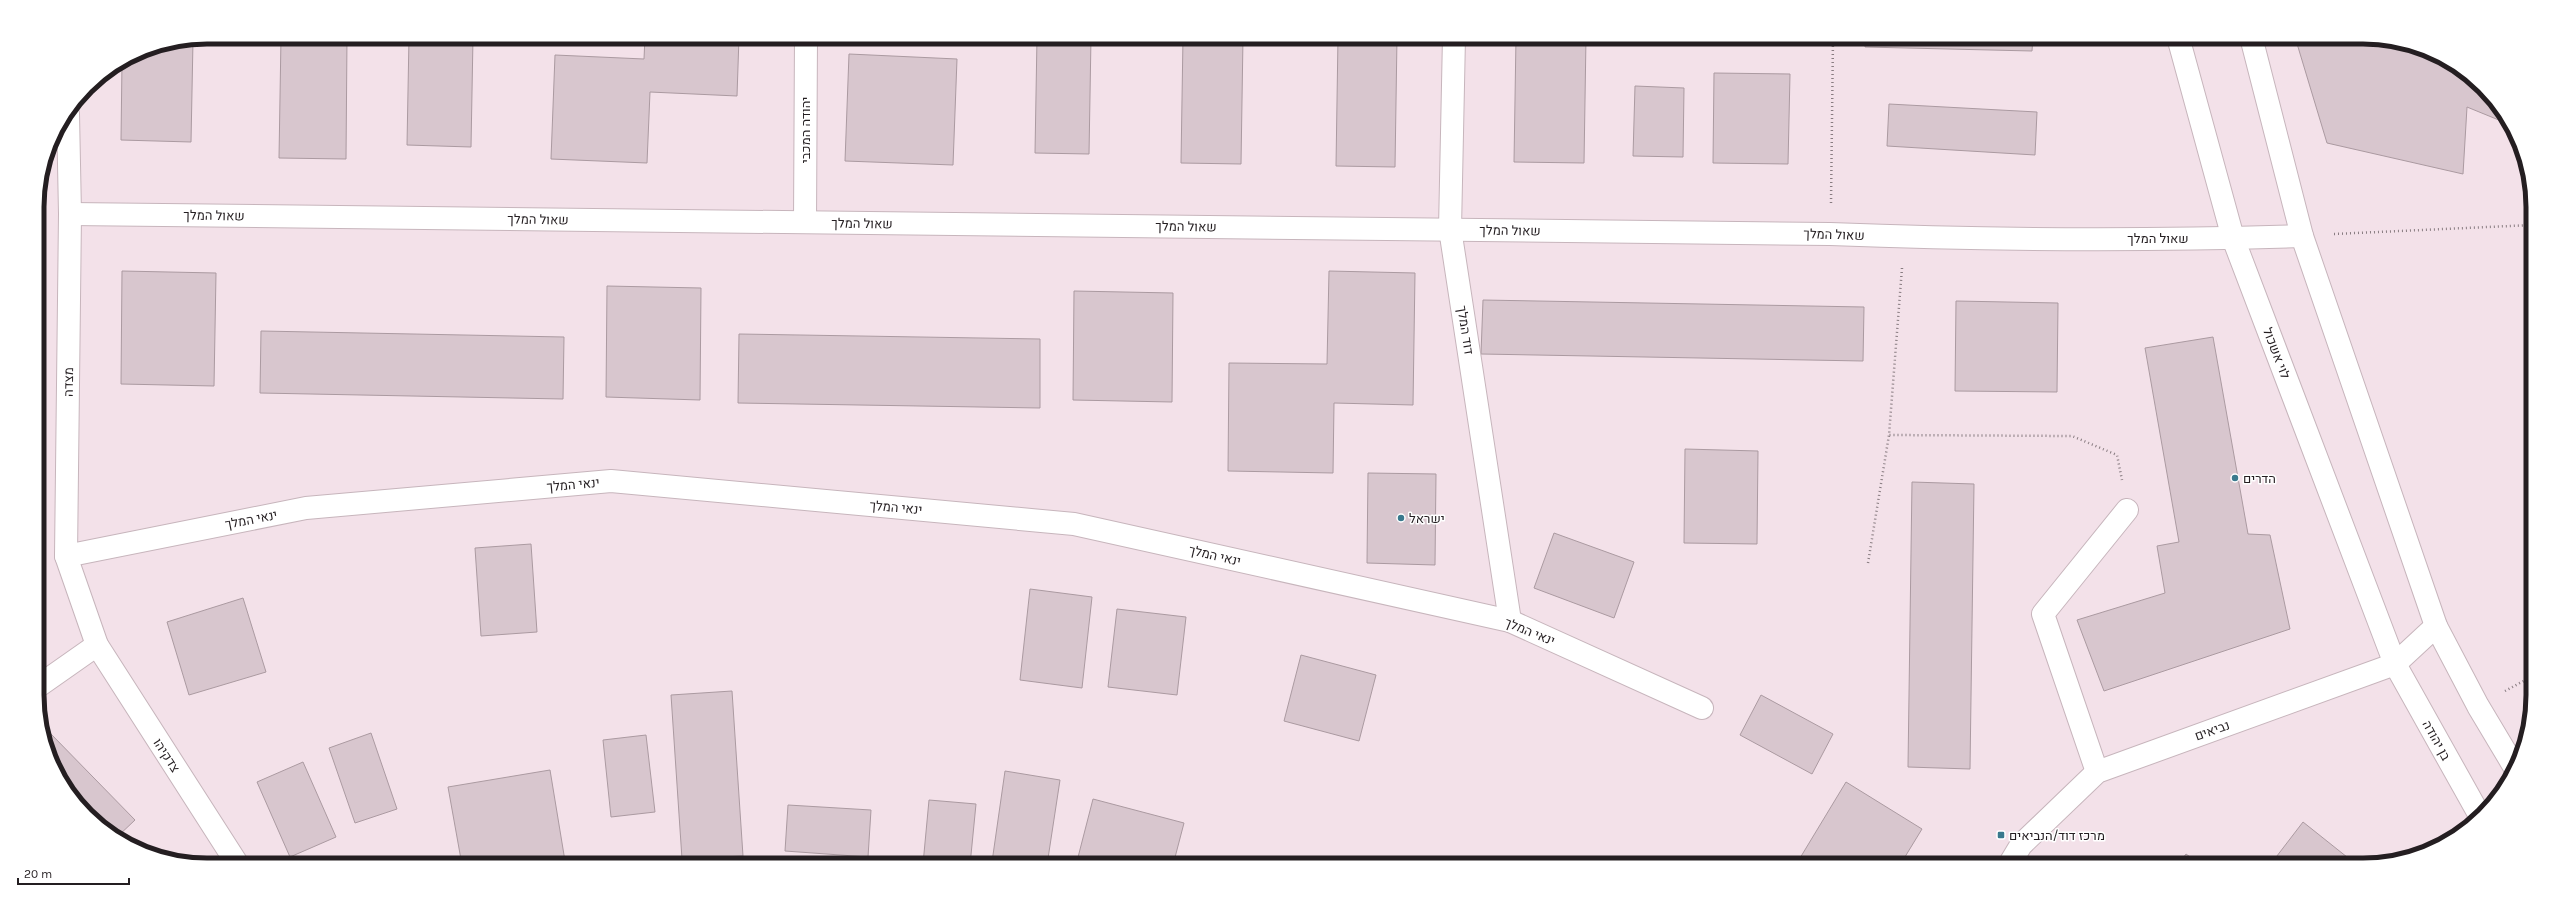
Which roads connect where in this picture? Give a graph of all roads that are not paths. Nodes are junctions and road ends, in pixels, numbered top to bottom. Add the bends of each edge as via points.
1 (806, 44) edge
2 (1454, 44) edge
3 (2180, 44) edge
4 (2253, 44) edge
5 (68, 121) edge
6 (70, 214) junction
7 (805, 222) junction
8 (1450, 229) junction
9 (2302, 236) junction
10 (2233, 238) junction
11 (2127, 510) road end
12 (66, 556) junction
13 (1510, 621) junction
14 (2436, 626) junction
15 (97, 645) junction
16 (2395, 664) junction
17 (44, 682) edge
18 (1702, 708) dead end
19 (2512, 762) edge
20 (2097, 772) junction
21 (2477, 811) edge
22 (234, 858) edge
23 (2013, 858) edge

1 - 7 street, יהודה המכבי
2 - 8 street, דוד המלך
3 - 10 street, לוי אשכול
4 - 9 street
5 - 6 street, מצדה
6 - 7 street, שאול המלך
6 - 12 street, מצדה
7 - 8 street, שאול המלך
8 - 10 street, שאול המלך via 1904,237
8 - 13 street, דוד המלך
9 - 10 street, שאול המלך
9 - 14 street
10 - 16 street, לוי אשכול
11 - 20 street via 2043,614
12 - 13 street, ינאי המלך via 306,508 611,481 1074,524
12 - 15 street, מצדה
13 - 18 street, ינאי המלך
14 - 16 street, נביאים
14 - 19 street via 2478,706
15 - 17 street
15 - 22 street, צדקיהו
16 - 20 street, נביאים
16 - 21 street, בן יהודה
20 - 23 street, נביאים via 2021,845

